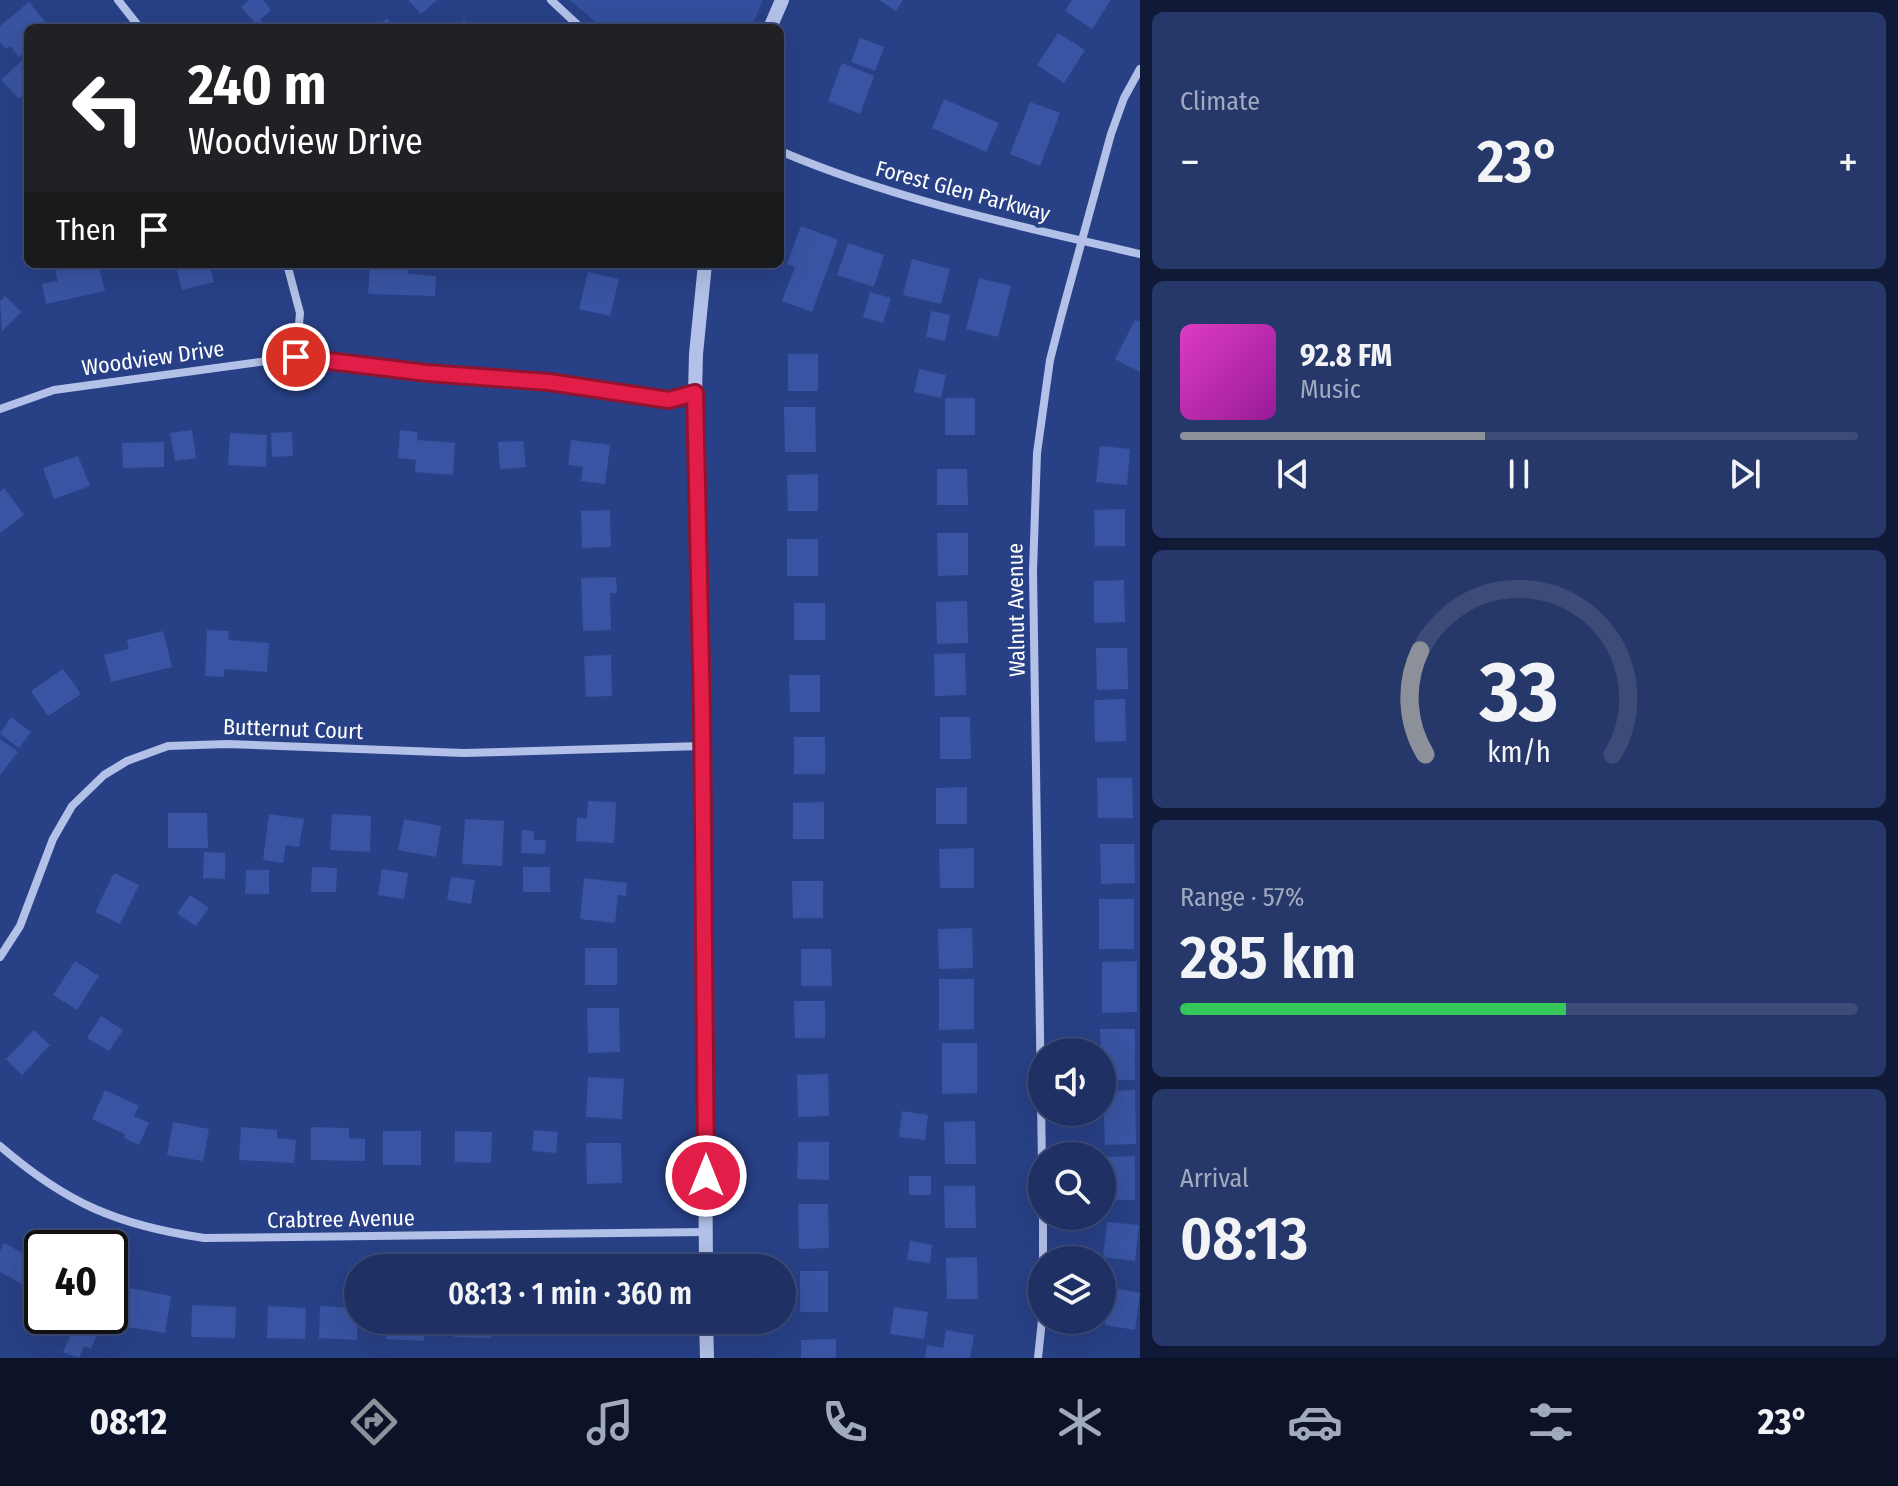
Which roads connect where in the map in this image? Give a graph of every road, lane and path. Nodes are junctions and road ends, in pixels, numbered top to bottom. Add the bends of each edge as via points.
1 (118, 0) edge
2 (551, 0) edge
3 (782, 0) edge
4 (137, 24) edge
5 (577, 24) edge
6 (772, 24) edge
7 (1140, 69) edge
8 (784, 153) edge
9 (1083, 241) junction
10 (1140, 254) edge
11 (288, 268) edge
12 (705, 268) edge
13 (296, 357) junction
14 (695, 393) junction
15 (0, 409) edge
16 (701, 746) junction
17 (0, 957) edge
18 (1042, 1142) edge
19 (0, 1146) edge
20 (706, 1232) junction
21 (706, 1254) edge
22 (706, 1334) edge
23 (1041, 1334) edge
24 (707, 1358) edge
25 (1038, 1358) edge

1 - 4 street
2 - 5 street
3 - 6 street
7 - 9 street, Walnut Avenue via 1111,134
8 - 9 street, Forest Glen Parkway via 860,182
9 - 10 street, Forest Glen Parkway
9 - 18 street, Walnut Avenue via 1050,360 1033,508
11 - 13 street via 300,313
12 - 14 street
13 - 14 street, Woodview Drive via 549,382 669,400
13 - 15 street, Woodview Drive via 54,390
14 - 16 street
16 - 17 street, Butternut Court via 464,753 168,746 104,775 72,806 53,839 20,926
16 - 20 street
19 - 20 street, Crabtree Avenue via 50,1186 105,1214 204,1238
20 - 21 street
22 - 24 street
23 - 25 street

